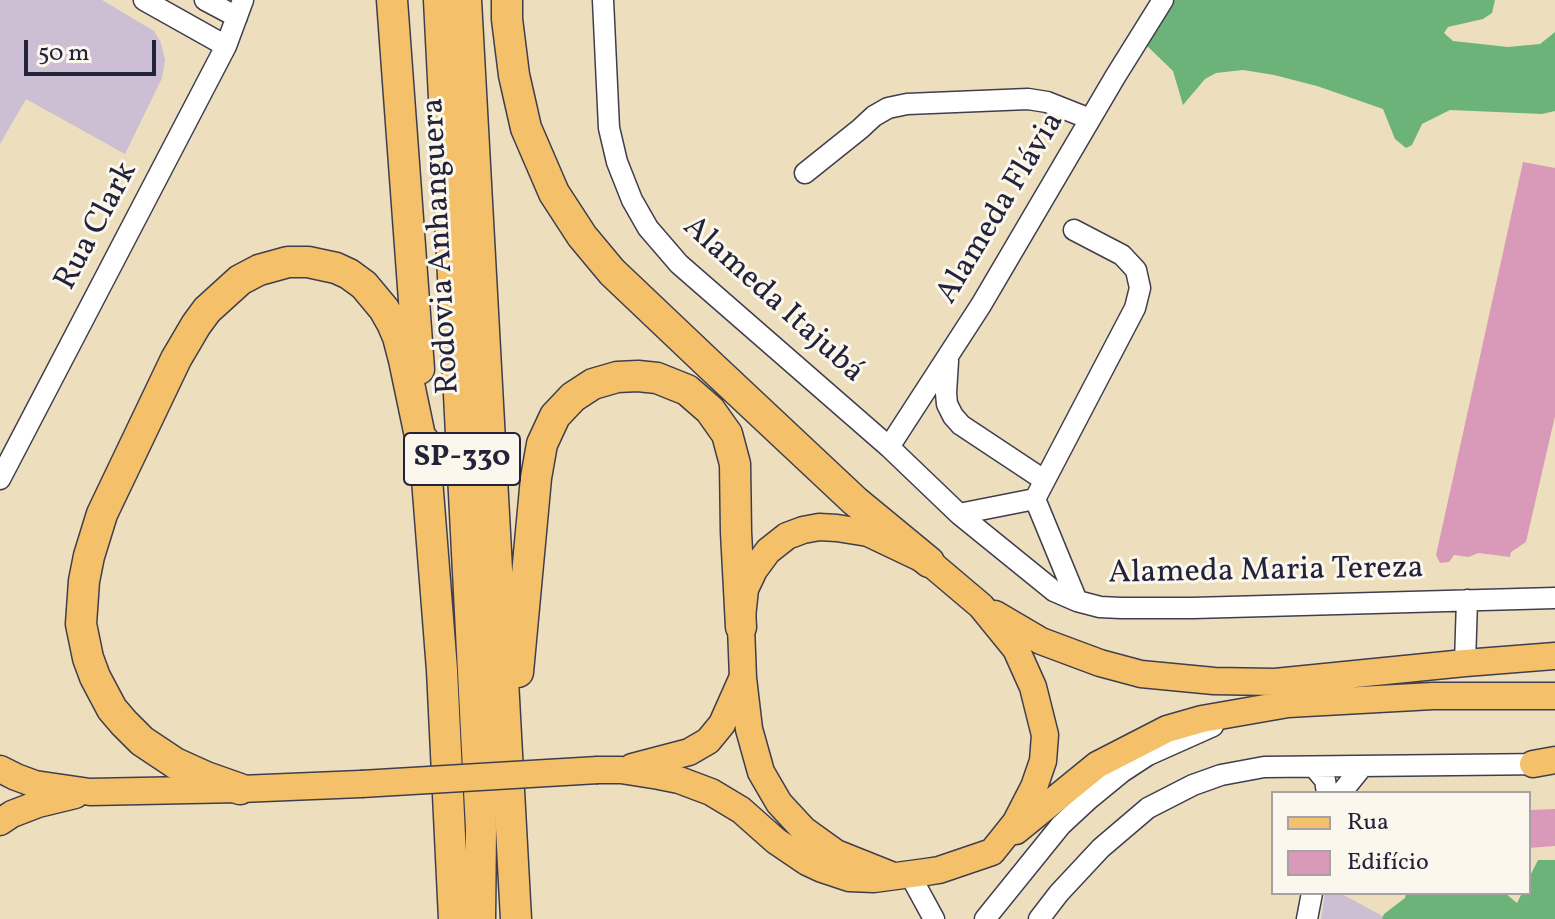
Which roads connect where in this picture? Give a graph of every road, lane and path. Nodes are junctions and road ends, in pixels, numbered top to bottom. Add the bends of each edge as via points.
1 (144, 0) edge
2 (205, 0) edge
3 (392, 0) edge
4 (439, 0) edge
5 (466, 0) edge
6 (507, 0) edge
7 (603, 0) edge
8 (1163, 0) edge
9 (240, 8) edge
10 (226, 46) junction
11 (1090, 119) junction
12 (805, 173) dead end
13 (1074, 230) dead end
14 (949, 357) junction
15 (889, 447) junction
16 (425, 460) junction
17 (0, 479) edge
18 (1044, 480) junction
19 (1035, 499) junction
20 (959, 514) junction
21 (929, 562) junction
22 (1555, 598) edge
23 (1467, 600) junction
24 (1077, 601) junction
25 (981, 606) junction
26 (741, 627) junction
27 (1555, 656) edge
28 (1465, 663) junction
29 (743, 678) junction
30 (1555, 696) edge
31 (1233, 712) junction
32 (1548, 763) edge
33 (1314, 767) junction
34 (1362, 767) junction
35 (0, 769) edge
36 (609, 770) junction
37 (240, 789) junction
38 (1327, 791) edge
39 (1343, 791) edge
40 (90, 792) junction
41 (510, 818) junction
42 (0, 822) edge
43 (992, 852) junction
44 (901, 875) junction
45 (1312, 895) edge
46 (453, 911) edge
47 (480, 919) edge
48 (516, 919) edge
49 (934, 919) edge
50 (985, 919) edge
51 (1039, 919) edge
52 (1307, 919) edge

1 - 10 street
2 - 9 street
3 - 16 highway
4 - 47 highway, Rodovia Anhanguera / SP-330 via 481,829
5 - 41 highway, Rodovia Anhanguera / SP-330
6 - 21 highway via 514,75 526,128 554,193 582,236 612,272 855,501
7 - 15 street, Alameda Itajubá via 609,128 617,162 648,228 679,264
8 - 11 street, Alameda Flávia
9 - 10 street, Rua Clark
10 - 17 street, Rua Clark
11 - 12 street via 1028,99 907,104 874,116
11 - 14 street, Alameda Flávia
13 - 18 street via 1122,255 1136,270 1140,288 1135,308
14 - 15 street, Alameda Flávia
14 - 18 street via 946,393 953,416
15 - 20 street, Alameda Maria Tereza
16 - 37 highway via 392,323 364,285 336,268 288,262 240,280 207,310 176,359 102,514 84,581 81,624 95,677 124,723 175,763
16 - 46 highway
18 - 19 street
19 - 20 street
19 - 24 street
20 - 24 street, Alameda Maria Tereza via 1054,591
21 - 25 main road
21 - 26 main road via 868,533 803,530 768,551 754,570 745,589
22 - 23 street, Alameda Maria Tereza
23 - 24 street, Alameda Maria Tereza via 1193,608 1100,607
23 - 28 street
25 - 28 main road via 1041,641 1141,674 1275,682
25 - 43 main road via 1016,649 1045,735 1034,787
26 - 29 main road
26 - 41 highway via 735,464 716,417 687,390 647,377 606,380 573,397 549,425 538,463 519,651
27 - 28 main road
29 - 36 main road via 708,741 689,752
29 - 44 main road via 761,772 779,803 836,853
30 - 31 main road via 1433,696
31 - 43 main road via 1167,729 1109,758
31 - 50 street via 1148,755 1089,799 1061,825
32 - 34 street
33 - 34 street
33 - 38 street
33 - 51 street via 1264,767 1221,775 1148,808 1101,848
34 - 39 street
35 - 40 main road via 35,784
36 - 37 main road, bridge
36 - 44 main road via 679,780 711,792 822,869 849,878
37 - 40 main road
40 - 42 main road via 38,804
41 - 48 highway, Rodovia Anhanguera / SP-330
43 - 44 main road via 939,870
44 - 49 street
45 - 52 street

